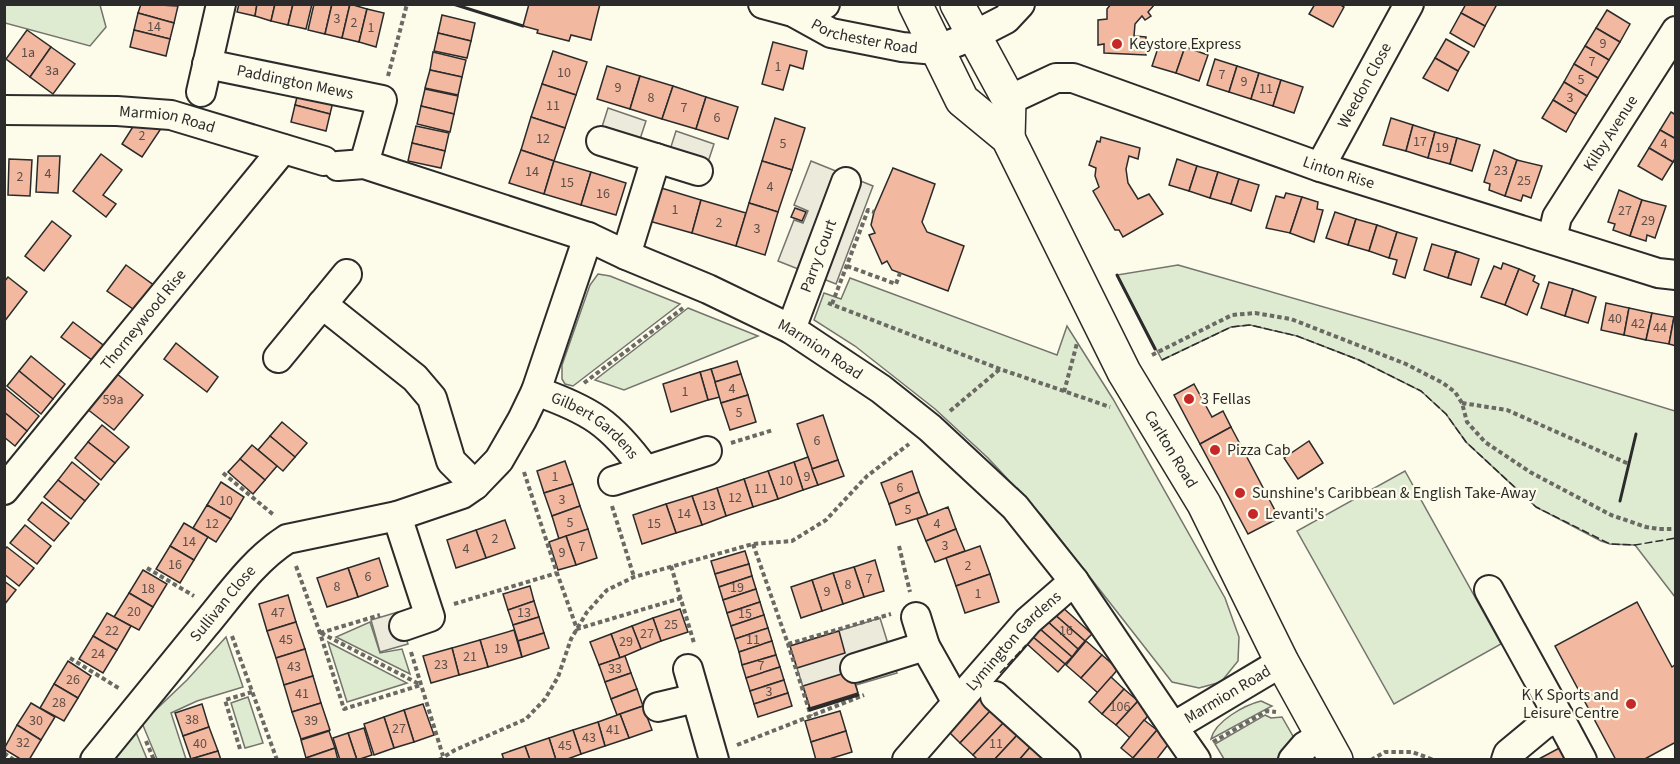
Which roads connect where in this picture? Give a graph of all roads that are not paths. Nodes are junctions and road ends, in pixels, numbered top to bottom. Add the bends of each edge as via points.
1 (221, 4) edge
2 (763, 4) edge
3 (825, 4) edge
4 (915, 4) edge
5 (957, 4) edge
6 (1020, 4) edge
7 (1409, 4) edge
8 (793, 12) junction
9 (1676, 31) edge
10 (975, 35) junction
11 (936, 50) junction
12 (207, 63) junction
13 (201, 92) dead end
14 (1009, 100) junction
15 (4, 111) edge
16 (1008, 138) junction
17 (601, 141) dead end
18 (283, 149) junction
19 (656, 158) junction
20 (342, 164) junction
21 (1320, 166) junction
22 (698, 171) dead end
23 (846, 182) dead end
24 (588, 237) junction
25 (1552, 239) junction
26 (626, 255) junction
27 (347, 274) dead end
28 (1676, 275) edge
29 (322, 304) junction
30 (791, 329) junction
31 (278, 357) dead end
32 (536, 391) junction
33 (707, 451) road end
34 (645, 470) junction
35 (613, 481) road end
36 (475, 485) junction
37 (4, 490) edge
38 (397, 516) junction
39 (1074, 581) junction
40 (1489, 590) dead end
41 (906, 610) road end
42 (404, 626) road end
43 (925, 646) junction
44 (1282, 662) junction
45 (855, 668) dead end
46 (688, 669) road end
47 (995, 696) dead end
48 (696, 698) junction
49 (956, 701) junction
50 (658, 707) dead end
51 (1559, 717) junction
52 (1173, 727) junction
53 (1329, 748) edge
54 (713, 756) edge
55 (1194, 757) edge
56 (95, 759) edge
57 (907, 759) edge
58 (1066, 759) edge
59 (1293, 759) edge
60 (1506, 759) edge
61 (1582, 759) edge

1 - 12 street
2 - 8 street, Porchester Road
3 - 8 street, Porchester Road
4 - 11 main road, Carlton Road
5 - 10 main road, Carlton Road
6 - 10 street, Porchester Road via 1006,19
7 - 21 street, Weedon Close
8 - 11 street, Porchester Road via 831,33
9 - 25 street, Kilby Avenue via 1557,217
10 - 11 street, Porchester Road
10 - 14 main road, Carlton Road
11 - 16 main road, Carlton Road via 962,100
12 - 13 street
12 - 20 street, Paddington Mews via 382,100
14 - 16 main road, Carlton Road
14 - 21 street, Linton Rise via 1056,78 1073,78
15 - 18 street, Marmion Road via 171,115
16 - 44 main road, Carlton Road via 1124,372 1204,504
17 - 19 street
18 - 20 street, Marmion Road
18 - 37 street, Thorneywood Rise
19 - 22 street
19 - 26 street
20 - 24 street, Marmion Road
21 - 25 street, Linton Rise
23 - 30 street, Parry Court
24 - 26 street, Marmion Road
24 - 32 street, Sullivan Close
25 - 28 street, Linton Rise via 1658,273
26 - 30 street, Marmion Road
27 - 29 street
29 - 31 street
29 - 36 street via 414,378 432,398 451,461
30 - 39 street, Marmion Road via 881,389 930,428 1015,507
32 - 34 street, Gilbert Gardens via 596,417 627,446
32 - 36 street, Sullivan Close via 499,460
33 - 34 street, Gilbert Gardens
34 - 35 street, Gilbert Gardens
36 - 38 street, Sullivan Close via 462,494
38 - 42 street via 430,617
38 - 56 street, Sullivan Close via 282,529 263,558
39 - 49 street, Lymington Gardens via 1028,621
39 - 52 street, Marmion Road
40 - 51 street
41 - 43 street, Lymington Gardens
43 - 45 street
43 - 49 street, Lymington Gardens
44 - 52 street, Marmion Road
44 - 53 main road, Carlton Road
46 - 48 street
47 - 58 street
48 - 50 street
48 - 54 street
49 - 57 street, Lymington Gardens
51 - 60 street via 1543,725
51 - 61 street
52 - 55 street, Marmion Road
53 - 59 street via 1305,746

